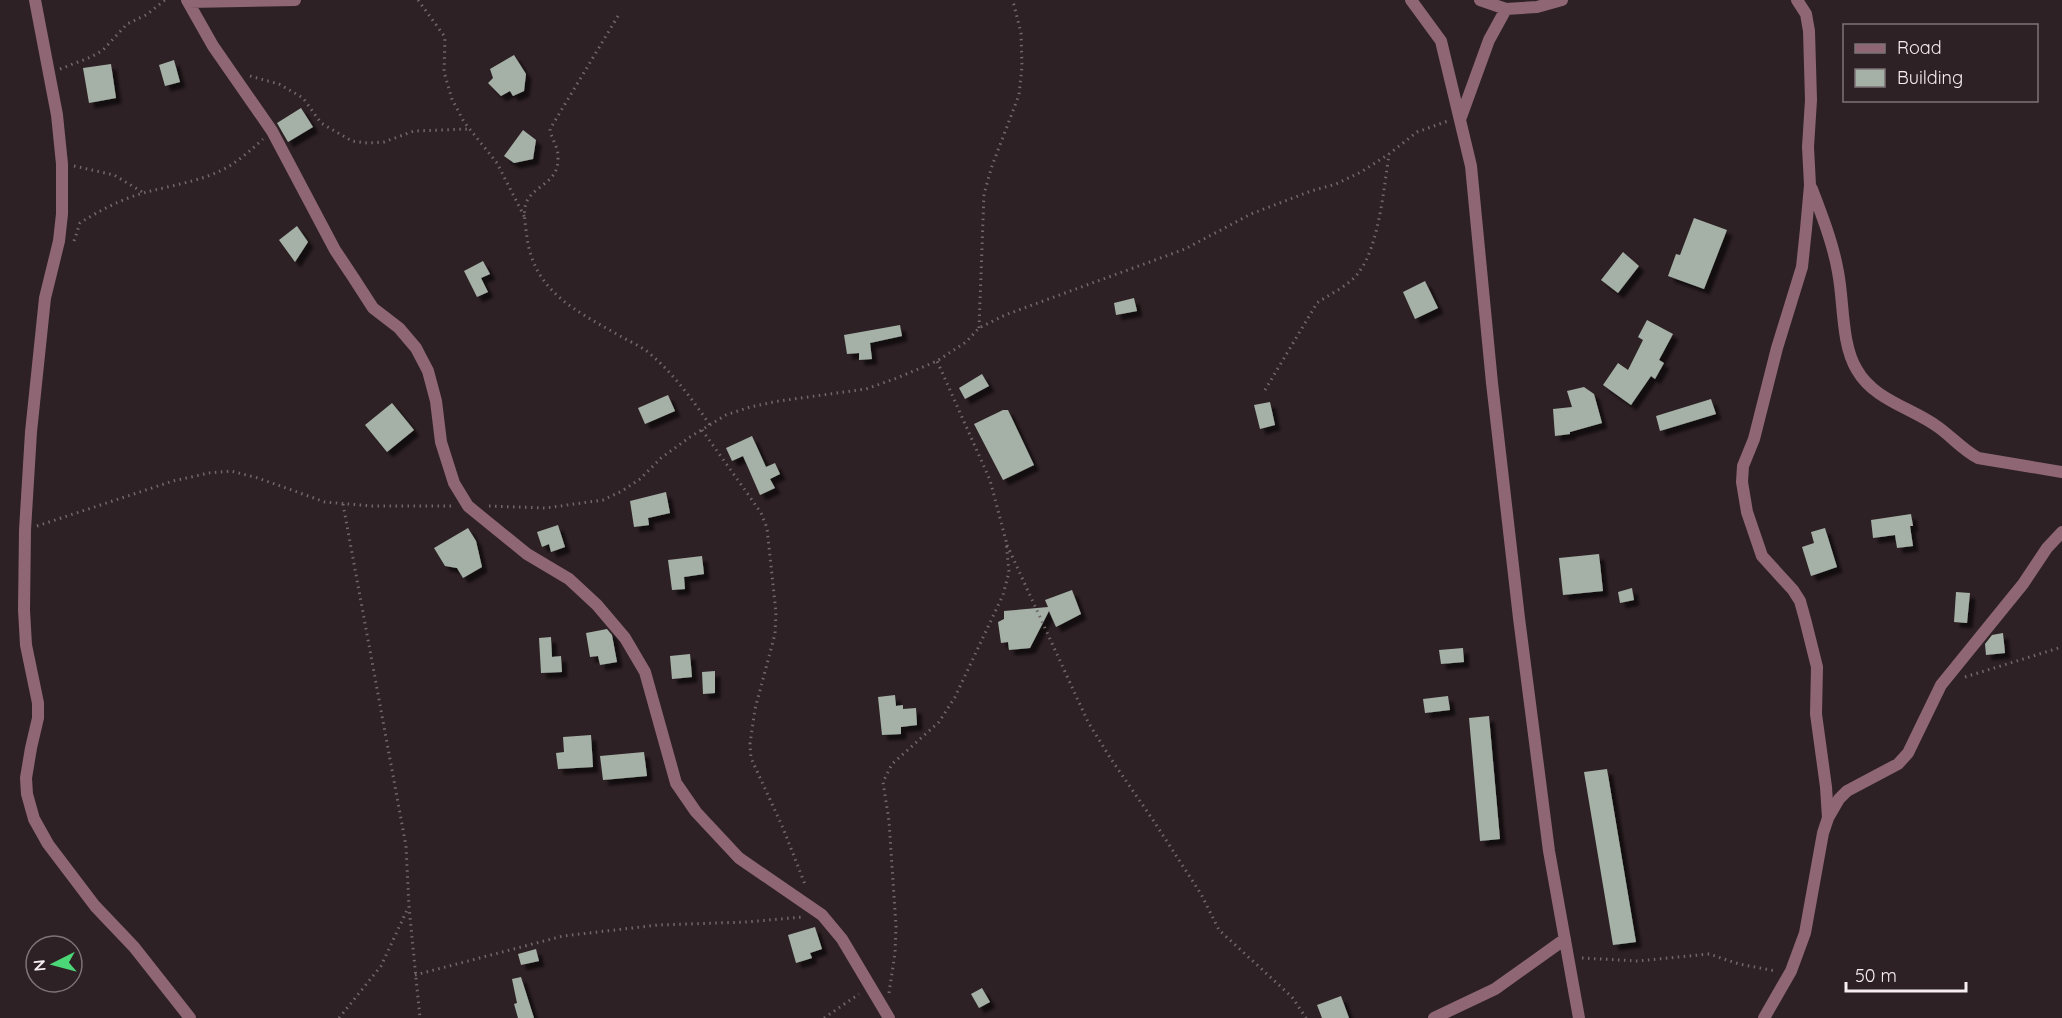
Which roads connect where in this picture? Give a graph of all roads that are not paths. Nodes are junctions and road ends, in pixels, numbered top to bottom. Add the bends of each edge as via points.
1 (35, 0) edge
2 (295, 0) edge
3 (1411, 0) edge
4 (1480, 0) edge
5 (1562, 0) edge
6 (1797, 0) edge
7 (187, 1) edge
8 (1506, 9) junction
9 (1461, 117) junction
10 (1810, 185) junction
11 (2062, 472) edge
12 (2062, 532) edge
13 (1828, 818) junction
14 (1565, 939) junction
15 (189, 1018) edge
16 (890, 1018) edge
17 (1434, 1018) edge
18 (1578, 1018) edge
19 (1764, 1018) edge

1 - 15 street via 57,115 62,214 45,298 25,530 26,645 39,718 26,778 27,794 34,819 48,844
2 - 7 street
3 - 9 street via 1441,40
4 - 8 street
5 - 8 street via 1538,7
6 - 10 street via 1806,14 1809,31
7 - 16 street via 272,131 335,250 373,308 399,328 416,348 428,371 441,442 454,483 468,506 527,554 569,579 625,638 645,672 676,783 696,812 739,858 818,913 842,939
8 - 9 street via 1489,40
9 - 14 street via 1471,166 1523,653 1549,851
10 - 11 street via 1832,246 1850,355 1858,373 1897,406 1937,426 1978,458
10 - 13 street via 1802,267 1743,466 1742,482 1759,551 1793,590 1805,620 1817,667 1816,714
12 - 13 street via 1941,685 1908,753 1898,764 1847,791
13 - 19 street via 1805,933 1789,974
14 - 17 street via 1495,989
14 - 18 street

